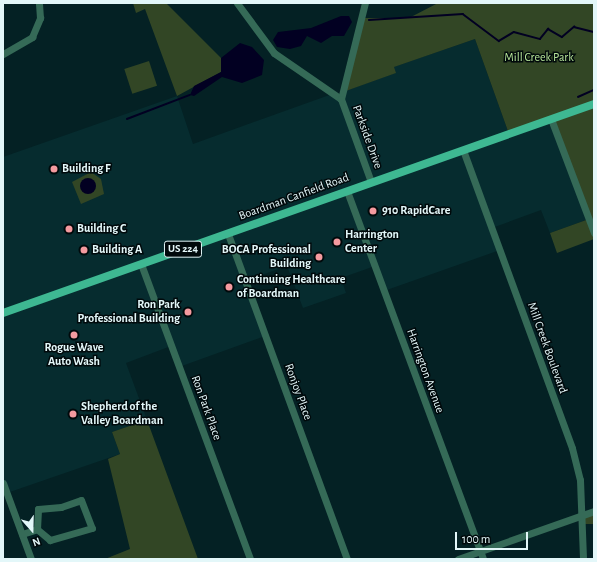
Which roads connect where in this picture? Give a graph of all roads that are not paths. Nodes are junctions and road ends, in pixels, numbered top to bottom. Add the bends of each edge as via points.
1 (39, 3) edge
2 (237, 3) edge
3 (365, 3) edge
4 (3, 54) edge
5 (341, 99) junction
6 (594, 104) edge
7 (551, 119) junction
8 (463, 150) junction
9 (371, 182) junction
10 (348, 191) junction
11 (594, 233) edge
12 (228, 234) junction
13 (141, 264) junction
14 (3, 313) edge
15 (3, 483) edge
16 (594, 511) edge
17 (581, 515) junction
18 (37, 529) junction
19 (22, 534) junction
20 (480, 551) junction
21 (31, 559) edge
22 (250, 559) edge
23 (347, 559) edge
24 (458, 559) edge
25 (483, 559) edge
26 (583, 559) edge

1 - 4 street via 40,18 32,38
2 - 5 street via 258,36 274,53
3 - 5 street
5 - 9 street, Parkside Drive
6 - 7 main road, Boardman Canfield Road / US 224
7 - 8 main road, Boardman Canfield Road / US 224
7 - 11 street
8 - 9 main road, Boardman Canfield Road / US 224
8 - 17 street, Mill Creek Boulevard via 572,448 580,480
9 - 10 main road, Boardman Canfield Road / US 224
10 - 12 main road, Boardman Canfield Road / US 224
10 - 20 street, Harrington Avenue
12 - 13 main road, Boardman Canfield Road / US 224
12 - 23 street, Ronjoy Place
13 - 14 main road, Boardman Canfield Road / US 224
13 - 22 street, Ron Park Place
15 - 19 street
16 - 17 street
17 - 20 street
17 - 26 street, Mill Creek Boulevard
18 - 18 street via 38,509 61,507 81,500 92,528 50,540
18 - 19 street
19 - 21 street
20 - 24 street
20 - 25 street, Harrington Avenue

